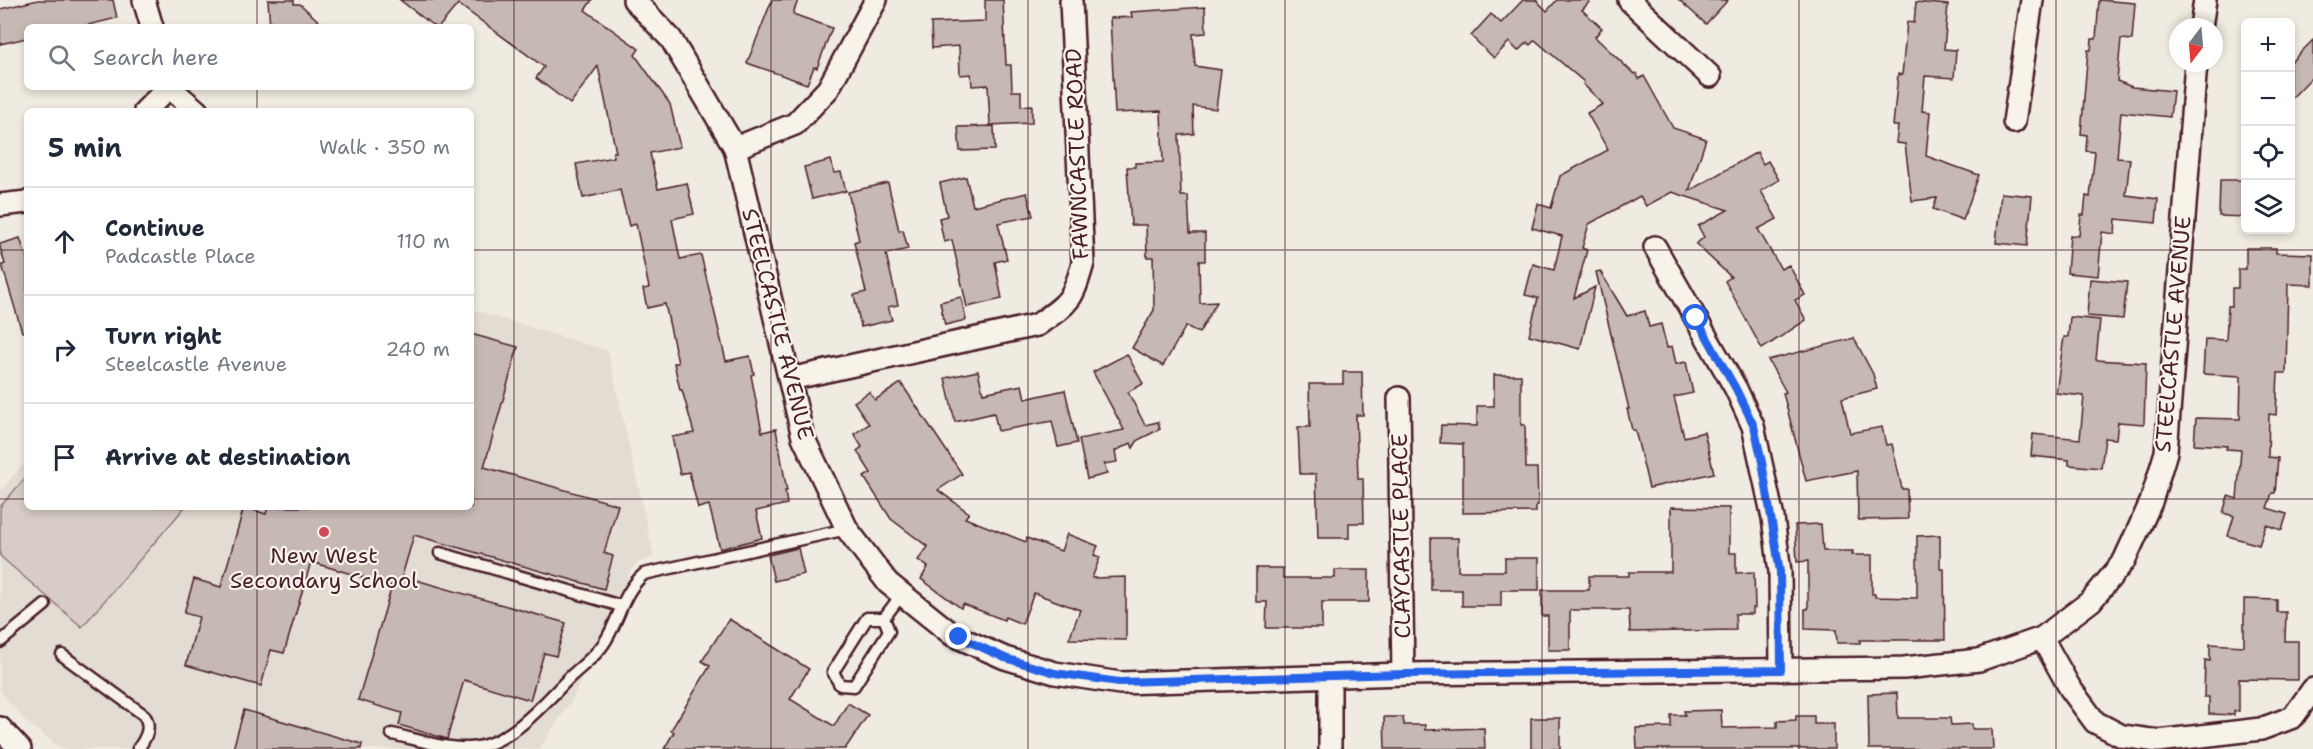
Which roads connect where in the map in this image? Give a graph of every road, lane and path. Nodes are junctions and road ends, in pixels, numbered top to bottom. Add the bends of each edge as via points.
1 (144, 0) edge
2 (633, 0) edge
3 (876, 0) edge
4 (1071, 0) edge
5 (1629, 0) edge
6 (2032, 0) edge
7 (2205, 0) edge
8 (2202, 18) edge
9 (151, 24) edge
10 (2195, 72) edge
11 (1710, 76) dead end
12 (166, 90) edge
13 (172, 90) edge
14 (148, 108) edge
15 (194, 108) edge
16 (2014, 122) dead end
17 (735, 147) junction
18 (24, 202) edge
19 (0, 205) edge
20 (1655, 247) dead end
21 (790, 379) junction
22 (1399, 398) dead end
23 (847, 529) junction
24 (440, 553) dead end
25 (902, 594) junction
26 (45, 605) dead end
27 (621, 606) junction
28 (884, 618) junction
29 (2042, 638) junction
30 (0, 642) edge
31 (62, 655) dead end
32 (1781, 670) junction
33 (1403, 674) junction
34 (1330, 678) junction
35 (2313, 689) edge
36 (0, 728) edge
37 (392, 734) dead end
38 (20, 749) edge
39 (138, 749) edge
40 (1330, 749) edge

1 - 9 street
2 - 17 street, STEELCASTLE AVENUE via 672,39
3 - 17 street via 828,89 795,124
4 - 21 street, FAWNCASTLE ROAD via 1083,263 1066,306 1037,326
5 - 11 street
6 - 16 street
7 - 8 street
10 - 29 street, STEELCASTLE AVENUE via 2166,452 2151,502 2124,561 2091,601
12 - 14 street
13 - 15 street
17 - 21 street, STEELCASTLE AVENUE
18 - 19 street
20 - 32 street via 1754,426 1780,572
21 - 23 street, STEELCASTLE AVENUE via 803,436
22 - 33 street, CLAYCASTLE PLACE
23 - 25 street, STEELCASTLE AVENUE via 888,583
23 - 27 lane via 644,574
24 - 27 lane
25 - 28 lane
25 - 34 street, STEELCASTLE AVENUE via 953,635 1005,658 1055,673 1119,682
26 - 30 lane
27 - 37 lane via 605,643 530,717 506,735 469,748
28 - 28 lane via 889,631 855,686 840,685 833,672 867,618
29 - 32 street, STEELCASTLE AVENUE via 1980,660 1904,668
29 - 35 street via 2070,688 2096,722 2122,735 2158,741 2261,729 2293,717
31 - 39 lane via 144,715 149,726
32 - 33 street, STEELCASTLE AVENUE
33 - 34 street, STEELCASTLE AVENUE
34 - 40 street
36 - 38 street

